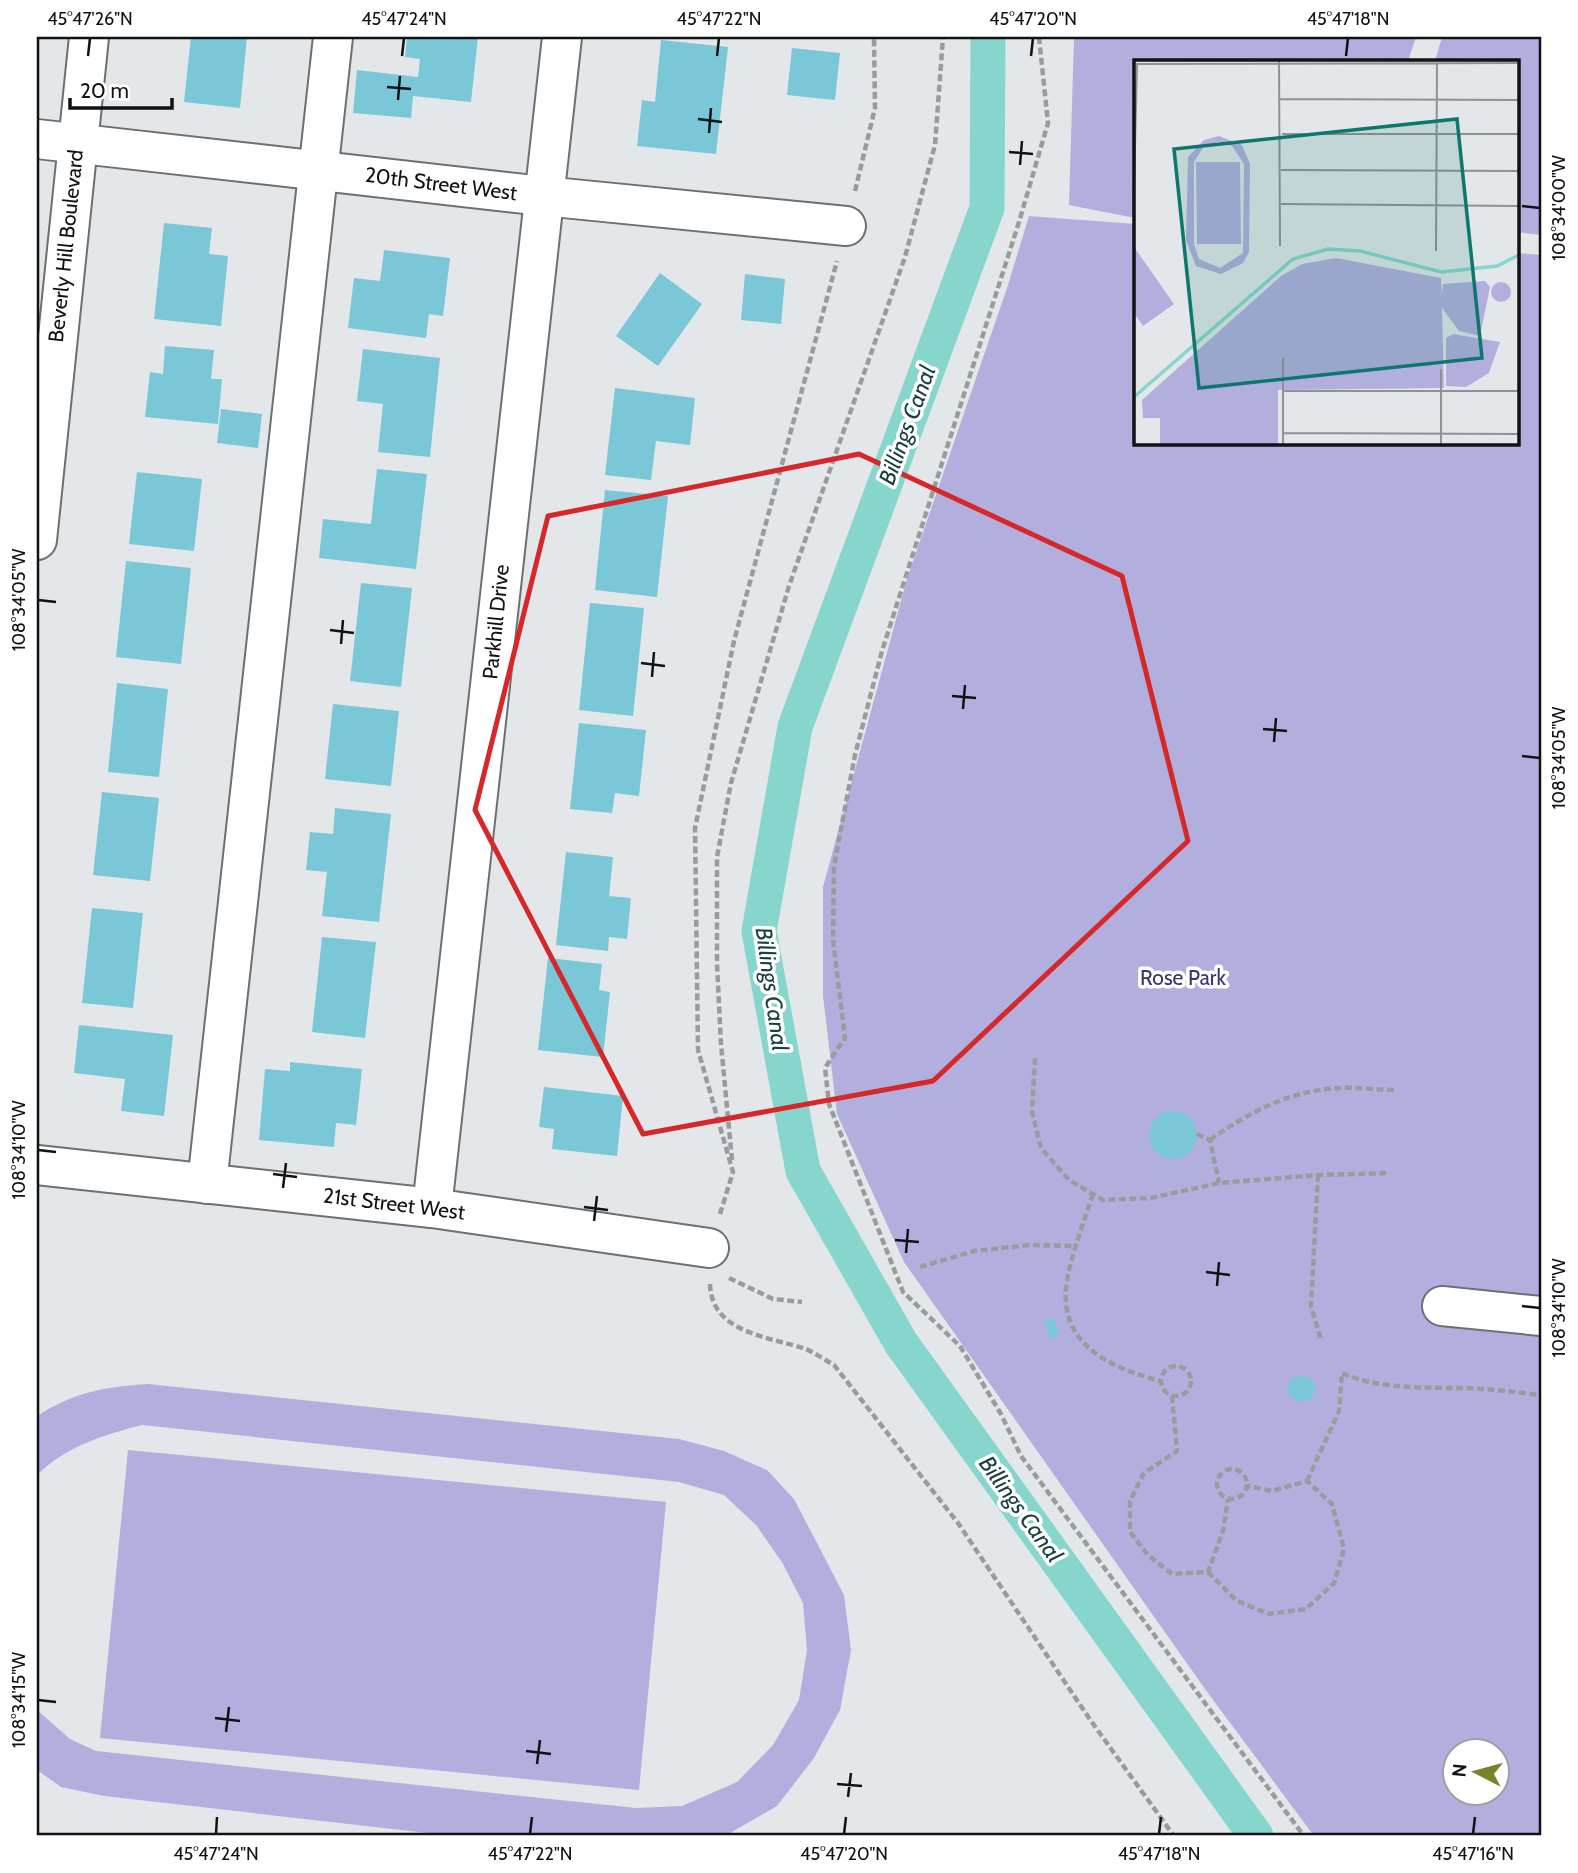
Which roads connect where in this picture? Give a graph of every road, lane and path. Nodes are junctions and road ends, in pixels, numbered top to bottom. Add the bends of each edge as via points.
1 (89, 37) edge
2 (332, 37) edge
3 (562, 37) edge
4 (874, 37) edge
5 (943, 37) edge
6 (1039, 37) edge
7 (37, 139) edge
8 (77, 144) junction
9 (318, 170) junction
10 (543, 196) junction
11 (846, 226) junction
12 (37, 540) edge
13 (1035, 1058) dead end
14 (1395, 1090) dead end
15 (1197, 1134) dead end
16 (1210, 1140) junction
17 (37, 1165) edge
18 (733, 1172) junction
19 (1390, 1173) dead end
20 (1318, 1175) junction
21 (1219, 1183) junction
22 (207, 1184) junction
23 (1093, 1194) junction
24 (432, 1208) junction
25 (1077, 1246) junction
26 (709, 1248) junction
27 (920, 1267) dead end
28 (802, 1302) dead end
29 (1441, 1306) dead end
30 (1541, 1316) edge
31 (1321, 1340) dead end
32 (1160, 1381) junction
33 (1541, 1395) edge
34 (1172, 1396) junction
35 (1307, 1481) junction
36 (1248, 1486) junction
37 (1228, 1499) junction
38 (1208, 1572) junction
39 (1174, 1836) edge
40 (1304, 1836) edge

1 - 8 street, Beverly Hill Boulevard
2 - 9 street
3 - 10 street, Parkhill Drive
4 - 11 path via 875,108
5 - 18 path via 935,145 905,257 789,586 731,783 717,857 721,1044
6 - 40 path via 1048,123 881,651 855,755 834,866 833,940 845,1038 825,1068 829,1104 903,1292 960,1346 1021,1456
7 - 8 street, 20th Street West
8 - 9 street, 20th Street West
8 - 12 street, Beverly Hill Boulevard
9 - 10 street, 20th Street West
9 - 22 street
10 - 11 street, 20th Street West
10 - 24 street, Parkhill Drive
11 - 18 path via 734,641 695,828 698,1050
13 - 23 path via 1032,1112 1041,1148 1069,1180
14 - 16 path via 1340,1088 1301,1093 1242,1117
15 - 16 path
16 - 21 path
17 - 22 street, 21st Street West
18 - 26 path
19 - 20 path
20 - 21 path
20 - 31 path via 1311,1306
21 - 23 path via 1151,1198 1103,1200
22 - 24 street, 21st Street West
23 - 25 path
24 - 26 street, 21st Street West
25 - 27 path via 974,1251
25 - 32 path via 1066,1289 1069,1319 1087,1349 1113,1365
26 - 28 path via 729,1278 773,1299
26 - 39 path via 710,1297 726,1319 749,1334 808,1350 834,1366 958,1523
29 - 30 street
32 - 34 path
32 - 34 path via 1171,1366 1182,1366 1189,1373 1187,1392
33 - 35 path via 1386,1385 1342,1373 1339,1411
34 - 38 path via 1177,1451 1144,1473 1130,1501 1130,1532 1148,1555 1172,1574
35 - 36 path via 1272,1491
35 - 38 path via 1332,1504 1344,1549 1334,1583 1306,1609 1269,1614 1237,1601
36 - 37 path via 1243,1496
36 - 37 path via 1242,1472 1224,1471 1217,1489
37 - 38 path via 1223,1531

